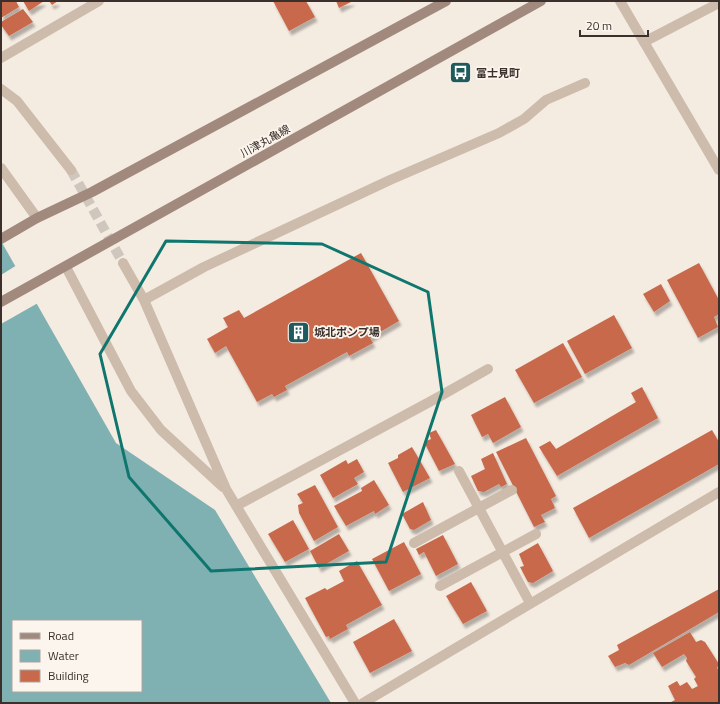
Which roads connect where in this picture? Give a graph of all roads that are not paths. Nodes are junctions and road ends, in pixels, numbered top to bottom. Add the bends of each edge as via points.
1 (99, 1) edge
2 (446, 1) edge
3 (541, 1) edge
4 (620, 1) edge
5 (719, 3) edge
6 (644, 42) junction
7 (1, 58) edge
8 (585, 83) dead end
9 (1, 89) edge
10 (1, 168) edge
11 (71, 170) tunnel mouth
12 (719, 170) edge
13 (37, 218) junction
14 (1, 239) edge
15 (123, 263) tunnel mouth
16 (66, 267) junction
17 (144, 300) junction
18 (1, 302) edge
19 (488, 369) dead end
20 (458, 471) dead end
21 (226, 489) junction
22 (512, 490) dead end
23 (719, 492) edge
24 (236, 506) junction
25 (478, 508) junction
26 (536, 534) dead end
27 (414, 542) dead end
28 (503, 553) junction
29 (440, 586) dead end
30 (530, 604) junction
31 (355, 703) edge
32 (363, 703) edge

1 - 7 street
2 - 13 main road via 92,192
3 - 16 main road, 川津丸亀線
4 - 6 street
5 - 6 street
6 - 12 street
8 - 17 street via 546,100 524,119 499,133 390,180 204,267
9 - 11 street via 17,101
10 - 13 street
13 - 14 main road
15 - 17 street
16 - 18 main road, 川津丸亀線
16 - 21 street via 131,391 161,430
17 - 21 street
19 - 24 street
20 - 25 street
21 - 24 street
22 - 25 street
23 - 30 street
24 - 31 street
25 - 27 street
25 - 28 street
26 - 28 street
28 - 29 street
28 - 30 street
30 - 32 street

